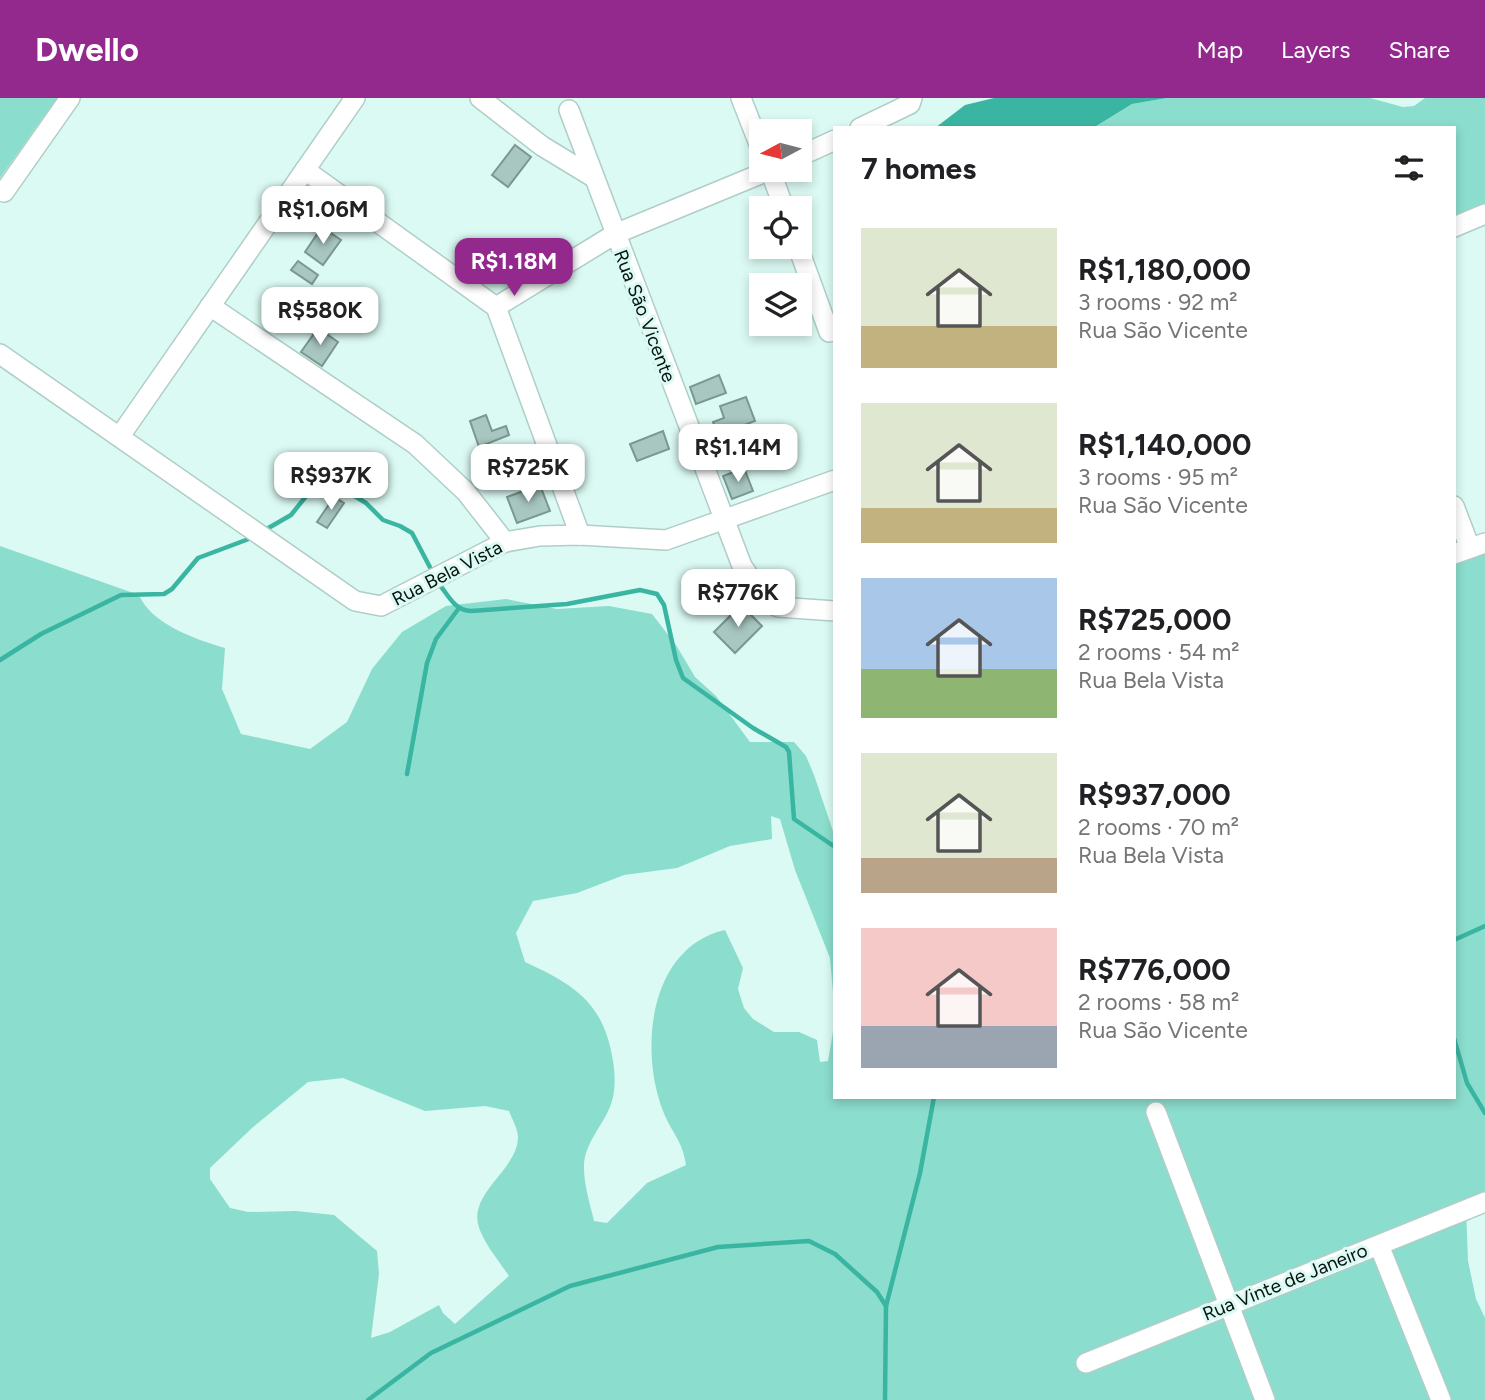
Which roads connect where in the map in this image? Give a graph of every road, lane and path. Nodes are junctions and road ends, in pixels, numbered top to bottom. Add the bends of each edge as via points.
1 (70, 98) edge
2 (355, 98) edge
3 (480, 98) edge
4 (741, 98) edge
5 (912, 98) edge
6 (569, 110) dead end
7 (749, 119) edge
8 (864, 126) edge
9 (833, 141) edge
10 (812, 151) edge
11 (305, 170) junction
12 (593, 177) junction
13 (749, 179) edge
14 (4, 192) dead end
15 (1485, 214) edge
16 (1456, 226) edge
17 (615, 234) junction
18 (802, 259) edge
19 (210, 306) junction
20 (496, 307) junction
21 (829, 332) dead end
22 (0, 354) edge
23 (120, 436) junction
24 (833, 481) edge
25 (1456, 511) edge
26 (723, 521) junction
27 (580, 535) junction
28 (505, 542) junction
29 (1470, 548) edge
30 (833, 611) edge
31 (1156, 1112) dead end
32 (1485, 1202) edge
33 (1379, 1245) junction
34 (1229, 1305) junction
35 (1086, 1363) dead end
36 (1265, 1400) edge
37 (1441, 1400) edge

1 - 14 street
2 - 11 street
3 - 12 street via 542,146
4 - 7 street
5 - 8 street via 910,104
6 - 12 street, Rua São Vicente
9 - 10 street
11 - 19 street
11 - 20 street
12 - 17 street, Rua São Vicente
13 - 17 street, Rua São Vicente
15 - 16 street
17 - 20 street, Rua São Vicente
17 - 26 street, Rua São Vicente
18 - 21 street
19 - 23 street
19 - 28 street via 415,444 466,492
20 - 27 street
22 - 23 street, Rua Bela Vista
23 - 28 street, Rua Bela Vista via 355,601 381,606
24 - 26 street, Rua Bela Vista
25 - 29 street
26 - 27 street, Rua Bela Vista via 666,540
26 - 30 street, Rua São Vicente via 742,566 763,597 778,607
27 - 28 street, Rua Bela Vista
31 - 34 street
32 - 33 street, Rua Vinte de Janeiro
33 - 34 street, Rua Vinte de Janeiro
33 - 37 street
34 - 35 street, Rua Vinte de Janeiro
34 - 36 street

